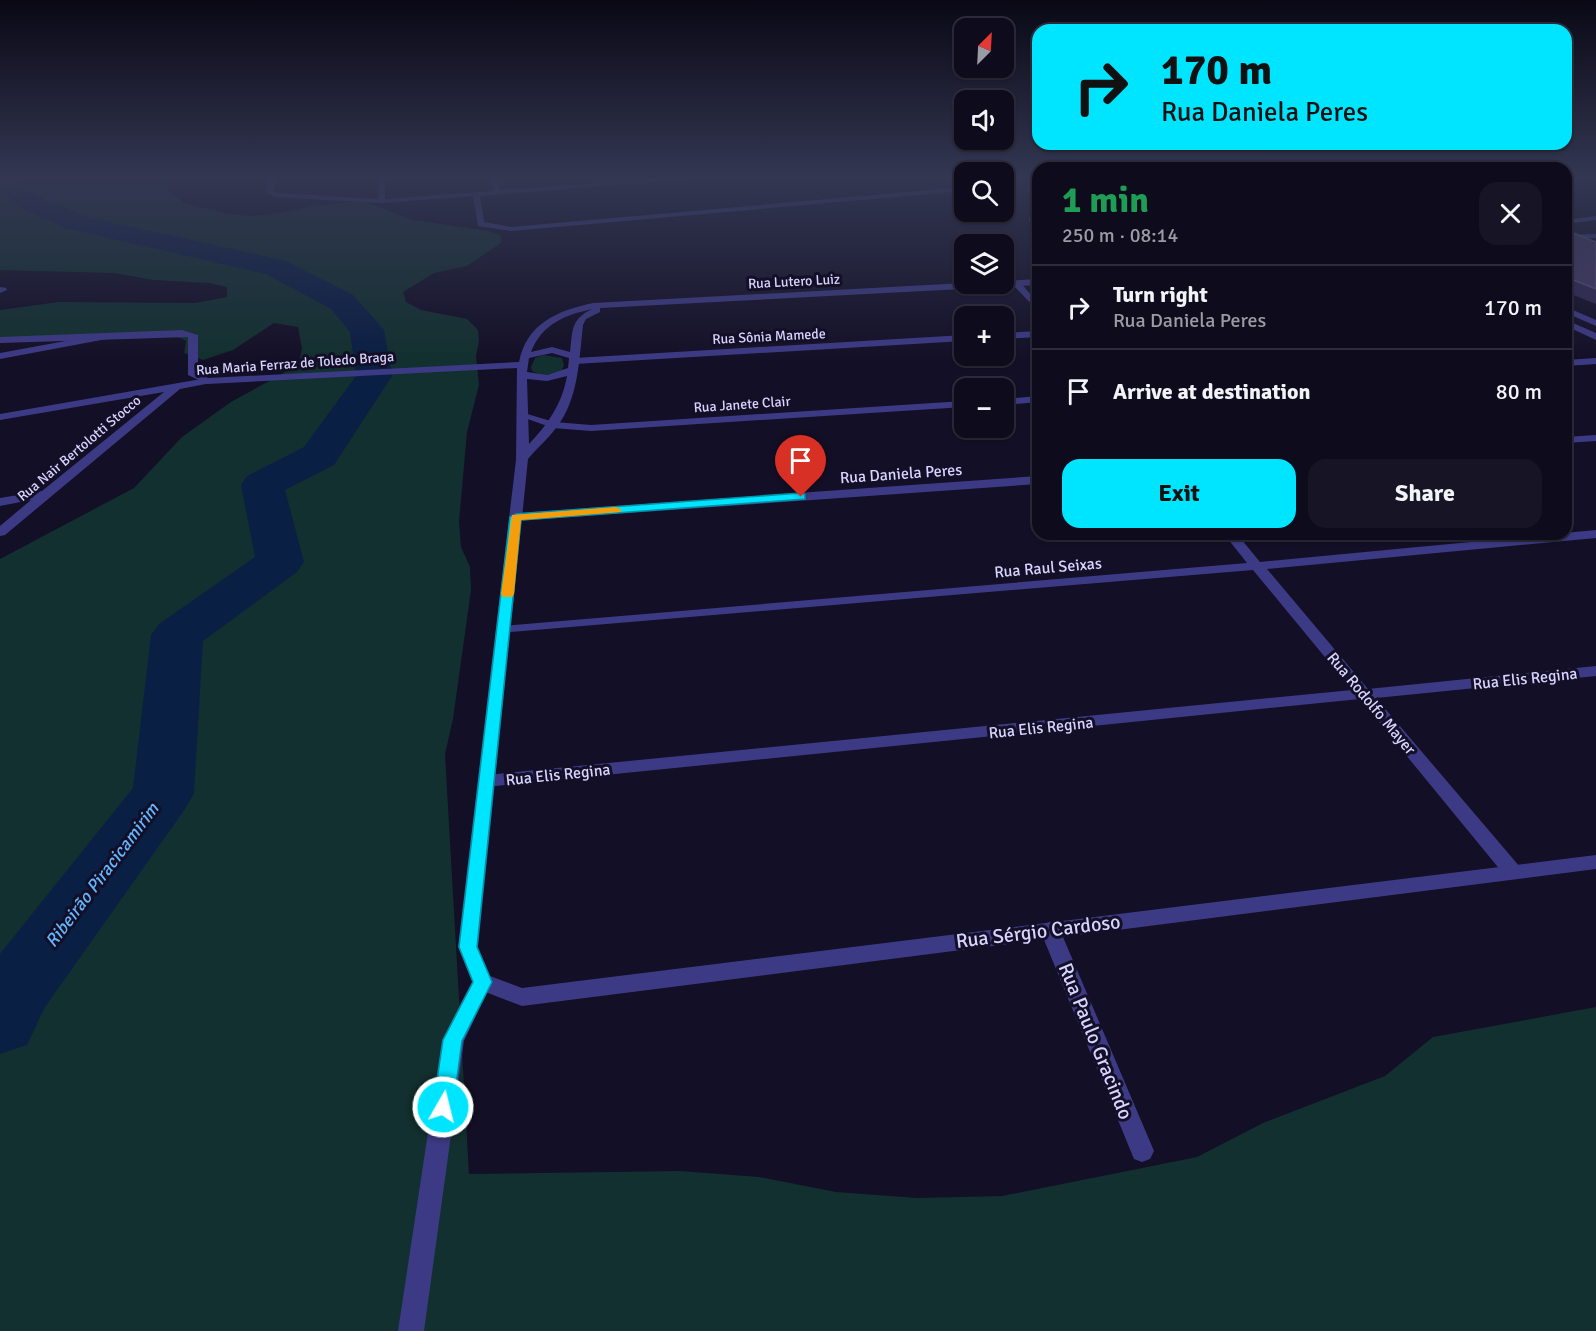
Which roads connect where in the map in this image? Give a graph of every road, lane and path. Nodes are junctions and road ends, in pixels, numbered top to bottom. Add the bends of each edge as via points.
1 (1032, 282) edge
2 (1016, 283) junction
3 (1032, 301) edge
4 (624, 304) junction
5 (1572, 313) edge
6 (1596, 323) edge
7 (1572, 326) edge
8 (1032, 334) edge
9 (116, 335) junction
10 (1014, 335) edge
11 (1596, 337) edge
12 (954, 339) edge
13 (0, 340) edge
14 (0, 356) edge
15 (1596, 361) edge
16 (574, 362) junction
17 (1572, 363) edge
18 (523, 364) junction
19 (207, 381) junction
20 (176, 387) junction
21 (1032, 400) edge
22 (1014, 401) edge
23 (954, 405) edge
24 (524, 416) junction
25 (0, 417) edge
26 (553, 425) junction
27 (1596, 438) edge
28 (1572, 440) edge
29 (523, 456) junction
30 (1032, 480) edge
31 (49, 493) junction
32 (0, 502) edge
33 (516, 517) junction
34 (0, 532) edge
35 (1596, 534) edge
36 (1572, 536) edge
37 (1235, 540) edge
38 (1532, 540) edge
39 (1257, 566) junction
40 (503, 630) junction
41 (1596, 671) edge
42 (1365, 695) junction
43 (486, 781) junction
44 (1596, 862) edge
45 (1513, 872) junction
46 (1050, 930) junction
47 (482, 982) junction
48 (1142, 1151) dead end
49 (411, 1331) edge

1 - 2 street, Rua Lutero Luiz
2 - 3 street
2 - 4 street, Rua Lutero Luiz
4 - 16 street via 583,317 578,325
4 - 18 street via 571,311 555,318 535,334
5 - 6 street
7 - 11 street
8 - 10 street
9 - 13 street
9 - 14 street
9 - 19 street via 193,335 193,375
12 - 16 street, Rua Sônia Mamede
15 - 17 street
16 - 18 street via 552,350
16 - 18 street via 562,376 546,378 529,377
16 - 26 street via 570,388
18 - 19 street, Rua Maria Ferraz de Toledo Braga
18 - 24 street
19 - 20 street, Rua Maria Ferraz de Toledo Braga
20 - 25 street, Rua Maria Ferraz de Toledo Braga
20 - 31 street, Rua Nair Bertolotti Stocco
21 - 22 street
23 - 26 street, Rua Janete Clair via 591,428
24 - 26 street, Rua Janete Clair
24 - 29 street
26 - 29 street
27 - 28 street
29 - 33 street
30 - 33 street, Rua Daniela Peres
31 - 32 street
31 - 34 street, Rua Nair Bertolotti Stocco
33 - 40 street
35 - 36 street, Rua Raul Seixas
37 - 39 street, Rua Rodolfo Mayer
38 - 39 street, Rua Raul Seixas
39 - 40 street, Rua Raul Seixas
39 - 42 street, Rua Rodolfo Mayer
40 - 43 street
41 - 42 street, Rua Elis Regina
42 - 43 street, Rua Elis Regina
42 - 45 street, Rua Rodolfo Mayer
43 - 47 street via 468,947
44 - 45 street, Rua Sérgio Cardoso
45 - 46 street, Rua Sérgio Cardoso
46 - 47 street, Rua Sérgio Cardoso via 522,996
46 - 48 street, Rua Paulo Gracindo
47 - 49 street via 453,1040

